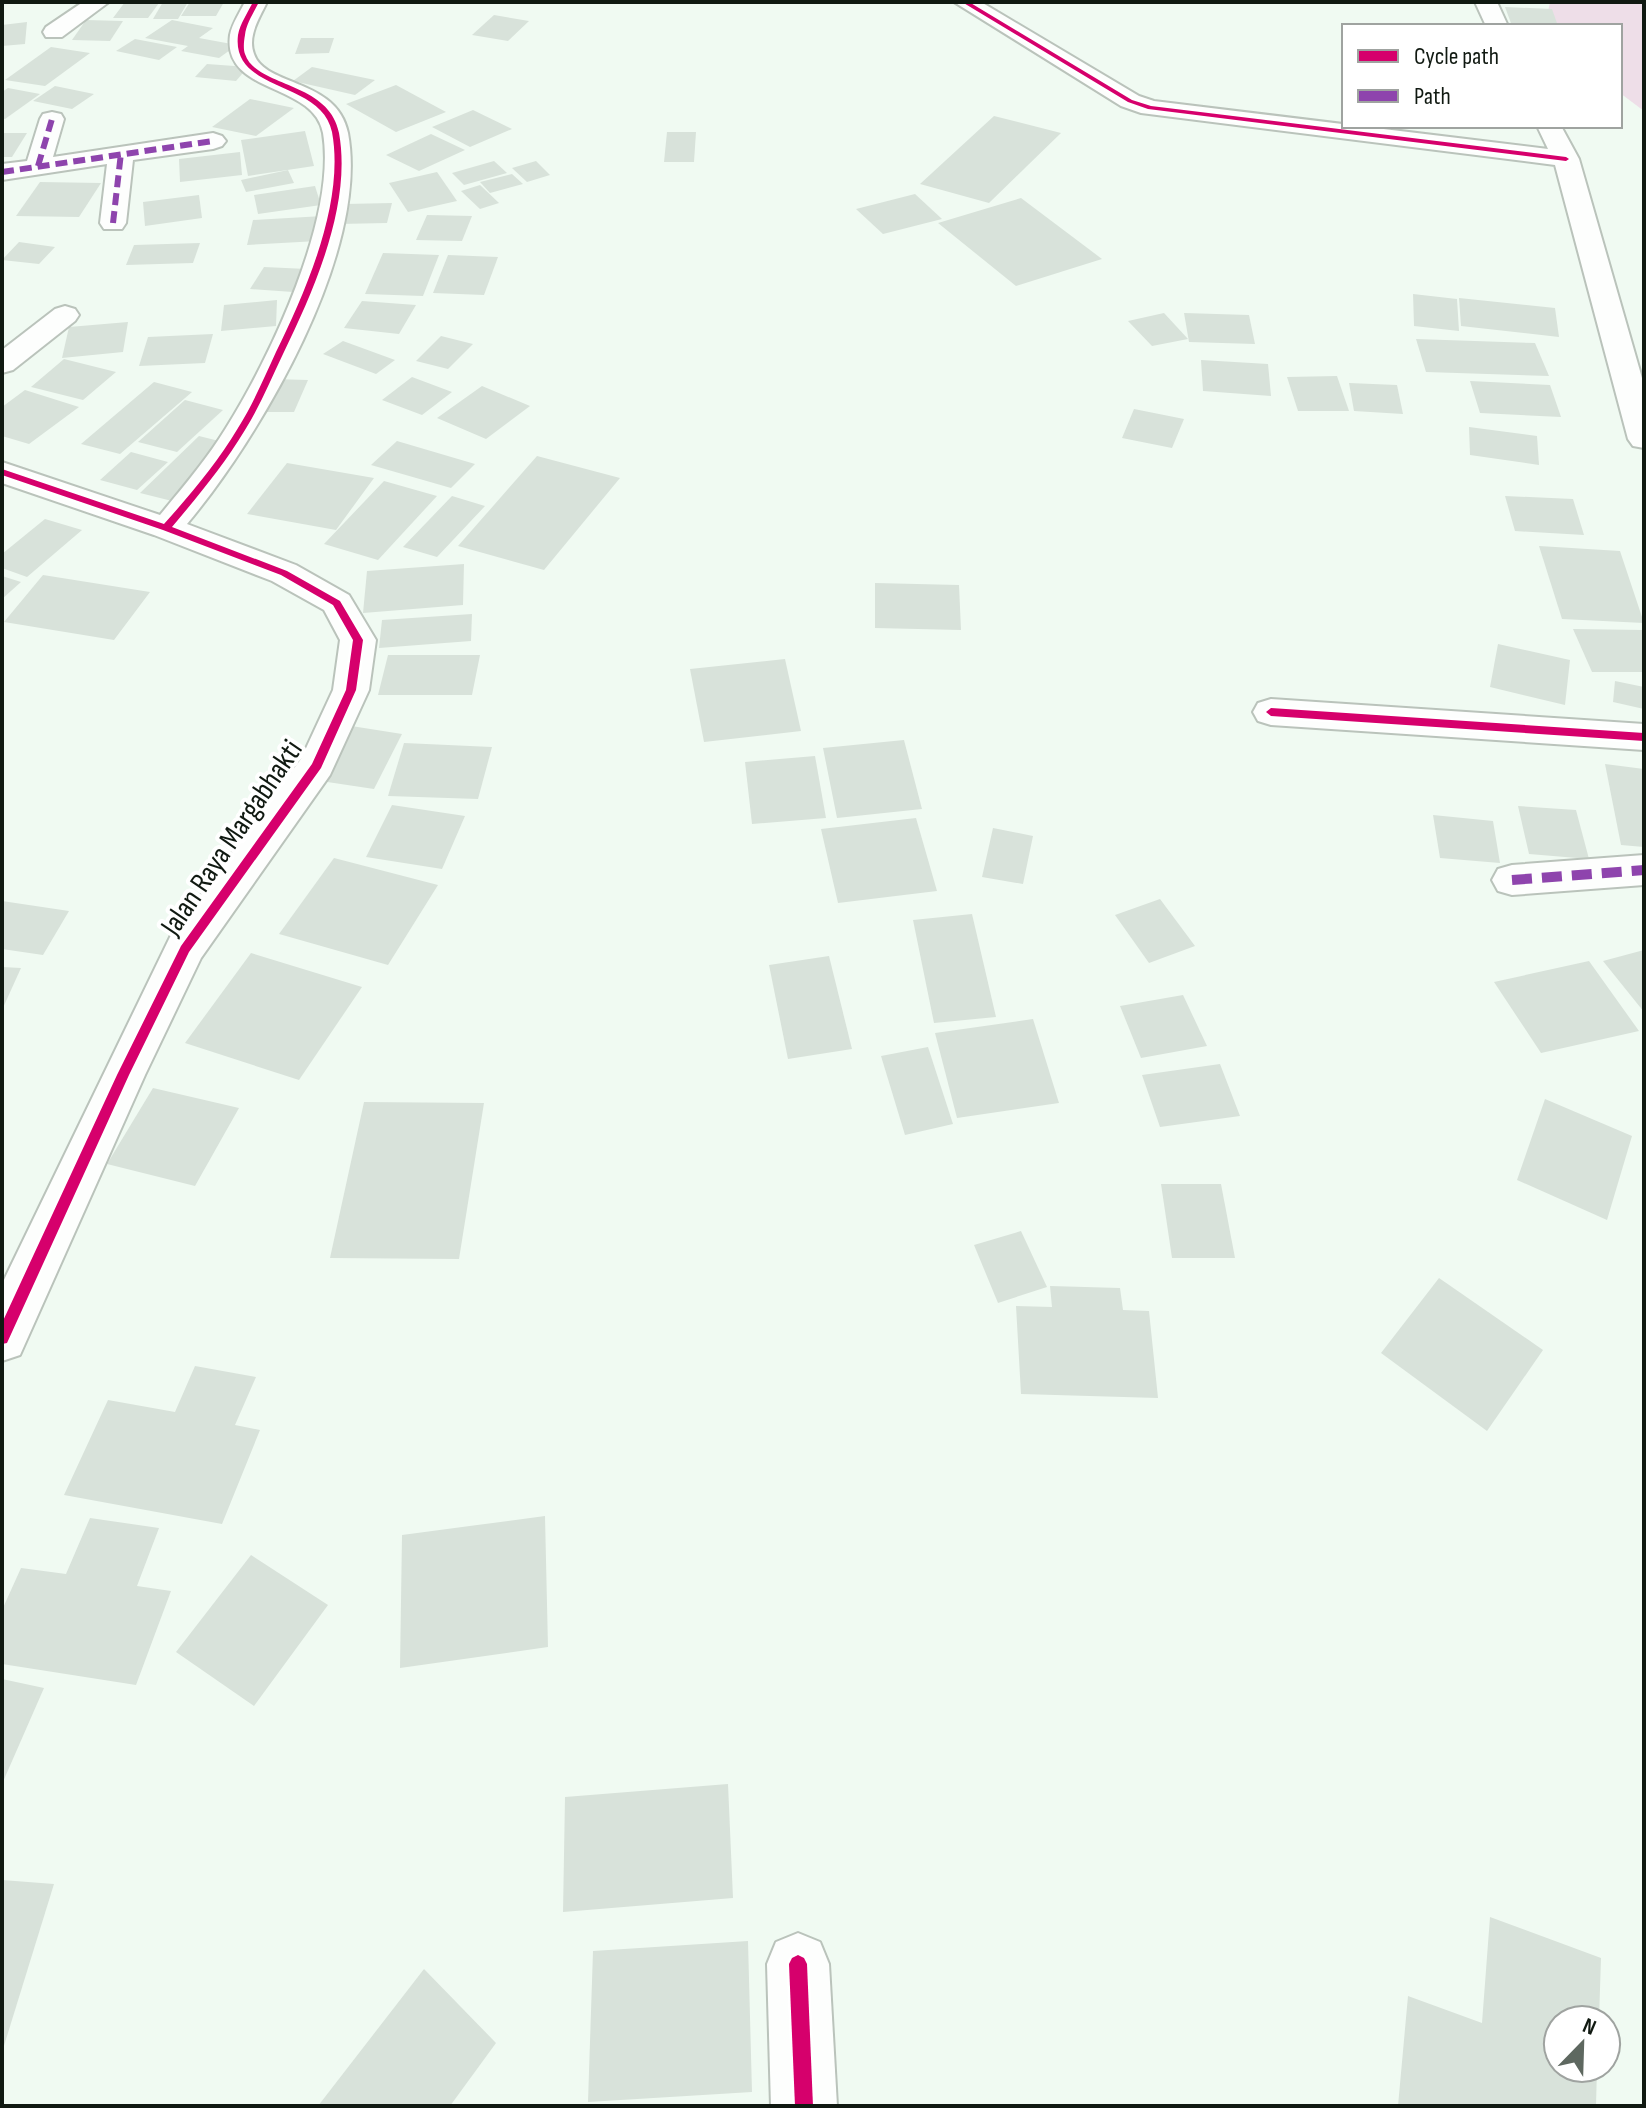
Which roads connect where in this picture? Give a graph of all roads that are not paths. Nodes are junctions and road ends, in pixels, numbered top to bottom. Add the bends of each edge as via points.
1 (98, 2) edge
2 (256, 2) edge
3 (965, 2) edge
4 (1486, 2) edge
5 (1496, 24) edge
6 (54, 32) dead end
7 (52, 119) dead end
8 (1550, 128) edge
9 (213, 141) dead end
10 (121, 153) junction
11 (1566, 159) junction
12 (38, 166) junction
13 (2, 172) edge
14 (113, 223) dead end
15 (65, 315) dead end
16 (2, 364) edge
17 (1644, 439) edge
18 (2, 472) edge
19 (166, 528) junction
20 (1271, 712) dead end
21 (1644, 737) edge
22 (1644, 870) edge
23 (1512, 880) dead end
24 (2, 1338) edge
25 (798, 1964) dead end
26 (804, 2106) edge

1 - 6 street
2 - 19 street via 240,38 251,68 316,103 335,128 330,231 314,281 249,415 206,481
3 - 11 street via 1150,108
4 - 5 street
7 - 12 street
8 - 11 street
9 - 10 street
10 - 12 street
10 - 14 street
11 - 17 street
12 - 13 street
15 - 16 street
18 - 19 street, Jalan Raya Margabhakti
19 - 24 street, Jalan Raya Margabhakti via 284,573 337,603 358,640 351,690 317,765 185,949
20 - 21 street
22 - 23 street
25 - 26 street

